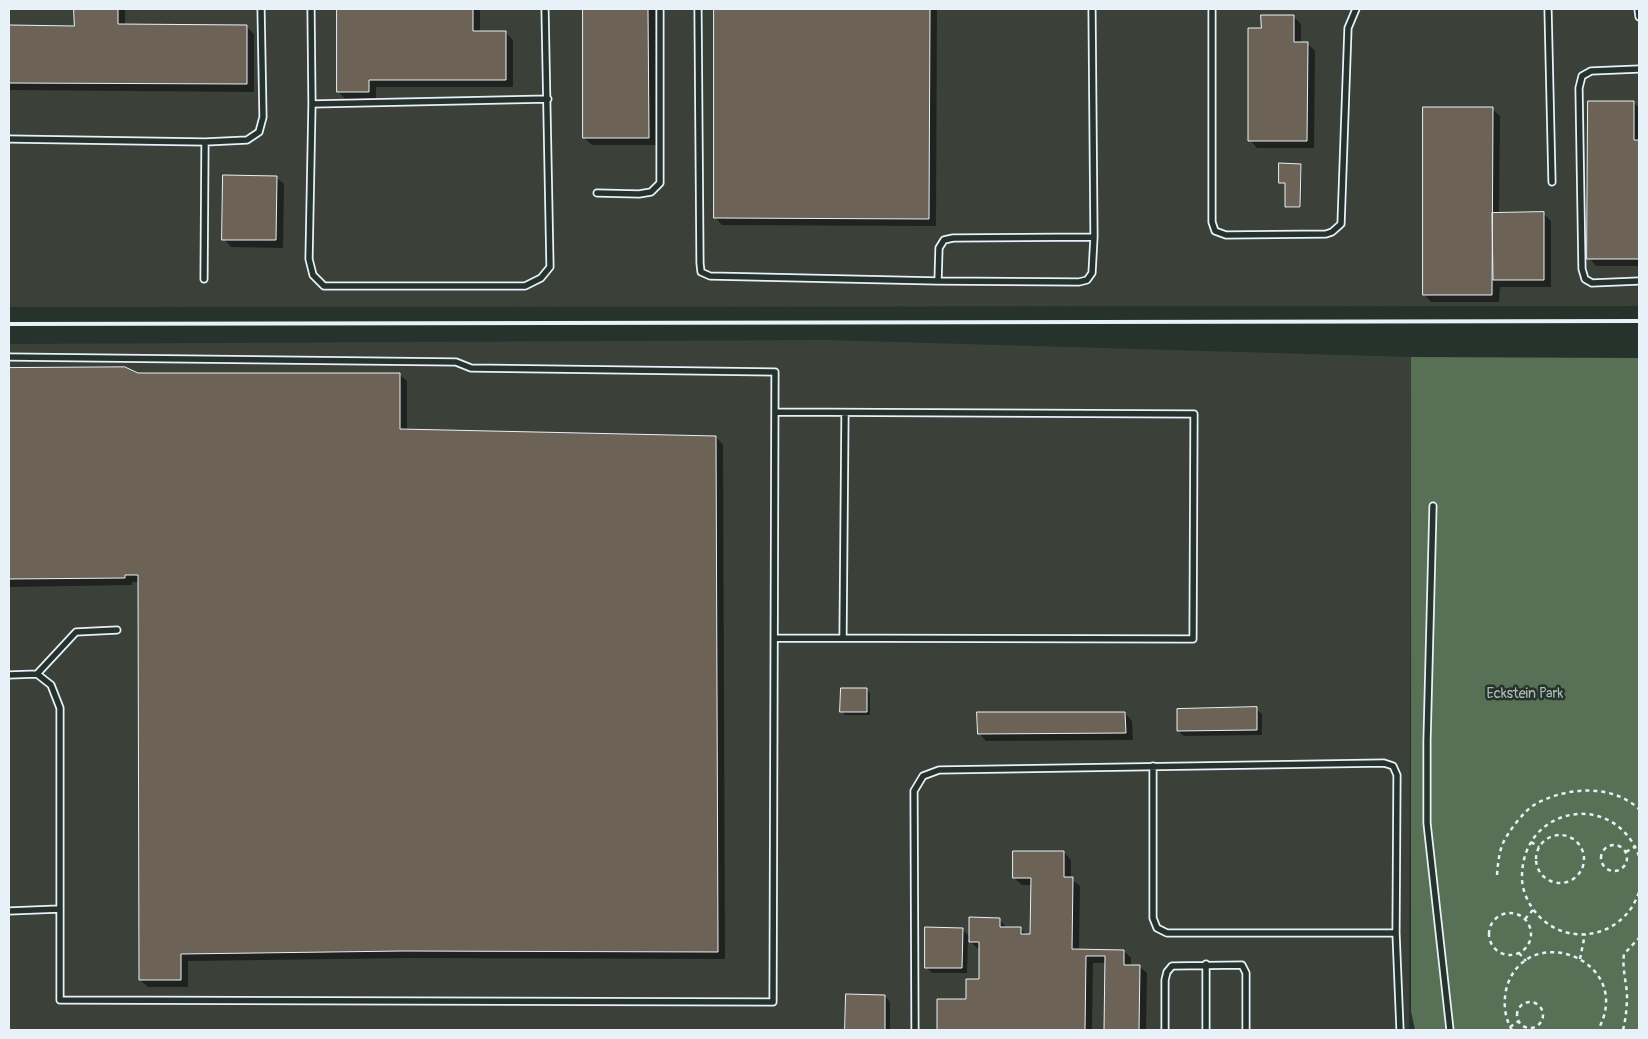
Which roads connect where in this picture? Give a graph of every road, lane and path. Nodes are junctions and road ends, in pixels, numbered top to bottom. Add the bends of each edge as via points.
1 (261, 9) edge
2 (311, 9) edge
3 (545, 9) edge
4 (660, 9) edge
5 (698, 9) edge
6 (1092, 9) edge
7 (1212, 9) edge
8 (1356, 9) edge
9 (1548, 9) edge
10 (1638, 9) edge
11 (1639, 17) edge
12 (1639, 70) edge
13 (548, 99) junction
14 (312, 104) junction
15 (9, 139) edge
16 (205, 142) junction
17 (1552, 182) dead end
18 (597, 194) dead end
19 (1094, 237) junction
20 (204, 279) dead end
21 (938, 281) junction
22 (1639, 281) edge
23 (9, 357) edge
24 (776, 412) junction
25 (845, 413) junction
26 (1433, 506) dead end
27 (117, 630) dead end
28 (843, 637) junction
29 (775, 638) junction
30 (37, 674) junction
31 (9, 675) edge
32 (1153, 766) junction
33 (1639, 809) edge
34 (1530, 842) junction
35 (1636, 846) junction
36 (1539, 847) junction
37 (1626, 852) junction
38 (1639, 856) edge
39 (1497, 875) dead end
40 (1639, 892) edge
41 (1638, 901) edge
42 (59, 909) junction
43 (1533, 910) junction
44 (9, 911) edge
45 (1525, 919) junction
46 (1396, 933) junction
47 (1586, 934) junction
48 (1639, 938) edge
49 (1519, 953) junction
50 (1580, 959) junction
51 (1526, 962) junction
52 (1206, 964) junction
53 (1519, 1021) junction
54 (1511, 1028) edge
55 (915, 1030) edge
56 (1165, 1030) edge
57 (1206, 1030) edge
58 (1246, 1030) edge
59 (1400, 1030) edge
60 (1450, 1030) edge
61 (1598, 1030) edge
62 (1623, 1030) edge

1 - 16 lane via 262,117 259,132 247,140
2 - 14 lane
3 - 13 lane
4 - 18 lane via 660,183 651,192
5 - 21 lane via 701,272 710,276
6 - 19 lane
7 - 8 lane via 1212,222 1215,231 1226,235 1326,234 1341,224 1348,28
9 - 17 lane
10 - 11 lane
12 - 22 lane via 1591,71 1582,76 1578,88 1584,278 1592,282
13 - 14 lane
13 - 14 lane via 550,267 541,278 525,286 324,286 313,275 309,258
15 - 16 lane
16 - 20 lane
19 - 21 lane via 944,240 940,248
19 - 21 lane via 1092,273 1087,280
23 - 24 lane via 456,362 471,368 775,372
24 - 25 lane
24 - 29 lane
25 - 28 lane
25 - 28 lane via 1194,414 1193,639
26 - 60 lane via 1426,741 1427,823
27 - 30 lane via 76,632
28 - 29 lane
29 - 42 lane via 773,1002 60,1000
30 - 31 lane
30 - 42 lane via 51,685 60,708
32 - 46 lane via 1153,918 1157,928 1167,933
32 - 46 lane via 1384,763 1393,766 1397,775
32 - 55 lane via 939,770 923,776 914,791
33 - 39 path via 1620,797 1594,790 1556,796 1532,806 1504,840
34 - 35 path via 1545,825 1564,816 1584,813 1604,817 1622,828
34 - 36 path
34 - 43 path via 1523,859 1522,880
35 - 37 path
35 - 38 path
36 - 36 path via 1558,835 1574,839 1585,859 1580,874 1566,883 1550,882 1536,863
37 - 37 path via 1627,861 1622,869 1609,870 1602,864 1602,852 1608,846 1621,846
40 - 41 path
41 - 47 path via 1624,918 1608,929
42 - 44 lane
43 - 45 path
43 - 47 path via 1552,927 1570,934
45 - 49 path via 1530,926 1530,940
45 - 49 path via 1507,912 1500,914 1490,925 1492,945 1497,950 1510,955
46 - 59 lane
47 - 50 path
48 - 62 path via 1624,954 1627,1000
49 - 51 path
50 - 51 path via 1568,953 1551,952 1534,956
50 - 61 path via 1596,972 1604,987 1604,1020
51 - 54 path via 1510,979 1504,996 1505,1013
52 - 56 lane via 1172,966 1167,972
52 - 57 lane
52 - 58 lane via 1242,965 1246,973
53 - 53 path via 1518,1012 1525,1003 1532,1002 1542,1010 1542,1018 1537,1025 1529,1028
53 - 54 path

